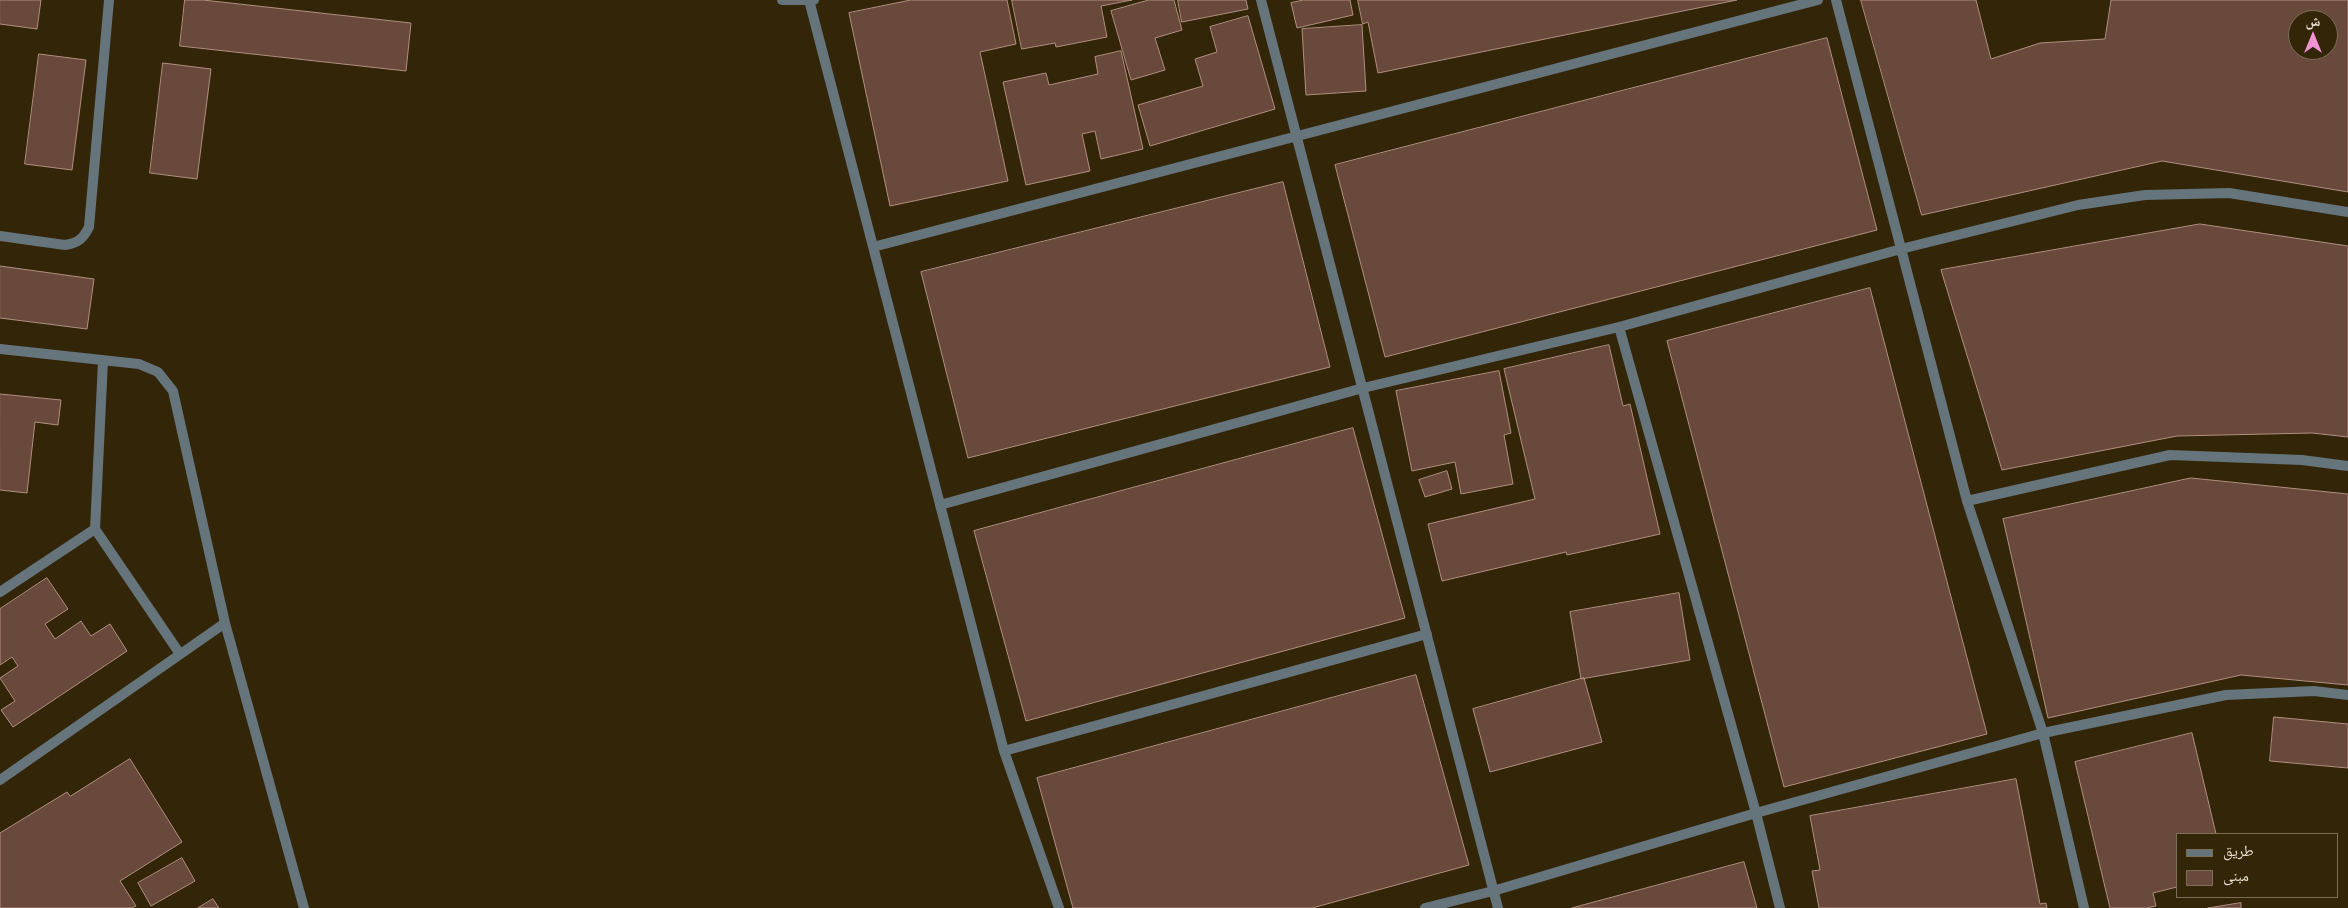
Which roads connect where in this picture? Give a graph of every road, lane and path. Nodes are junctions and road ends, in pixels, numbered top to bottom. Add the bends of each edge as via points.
1 (109, 0) edge
2 (782, 0) edge
3 (811, 0) edge
4 (1261, 0) edge
5 (1818, 0) edge
6 (1836, 0) edge
7 (1296, 135) junction
8 (2348, 212) edge
9 (0, 236) edge
10 (873, 247) junction
11 (1901, 249) junction
12 (1619, 327) junction
13 (0, 349) edge
14 (103, 361) junction
15 (1363, 388) junction
16 (2348, 466) edge
17 (1968, 501) junction
18 (940, 504) junction
19 (95, 529) junction
20 (0, 592) edge
21 (225, 623) junction
22 (1428, 634) junction
23 (180, 654) junction
24 (2348, 695) edge
25 (2043, 733) junction
26 (1004, 751) junction
27 (0, 780) edge
28 (1756, 813) junction
29 (1493, 891) junction
30 (304, 908) edge
31 (1058, 908) edge
32 (1425, 908) edge
33 (1498, 908) edge
34 (1780, 908) edge
35 (2084, 908) edge

1 - 9 street via 89,227 83,238 65,245
2 - 3 street
3 - 10 street
4 - 7 street
5 - 7 street
6 - 11 street
7 - 10 street
7 - 15 street
8 - 11 street via 2229,193 2145,195 2078,205
10 - 18 street
11 - 12 street
11 - 17 street
12 - 15 street
12 - 28 street
13 - 14 street
14 - 19 street
14 - 21 street via 140,364 158,372 173,391
15 - 18 street
15 - 22 street
16 - 17 street via 2302,460 2170,455
17 - 25 street
18 - 26 street
19 - 20 street
19 - 23 street
21 - 23 street
21 - 30 street
22 - 26 street
22 - 29 street
23 - 27 street
24 - 25 street via 2314,690 2226,695
25 - 28 street
25 - 35 street
26 - 31 street
28 - 29 street
28 - 34 street
29 - 32 street
29 - 33 street

